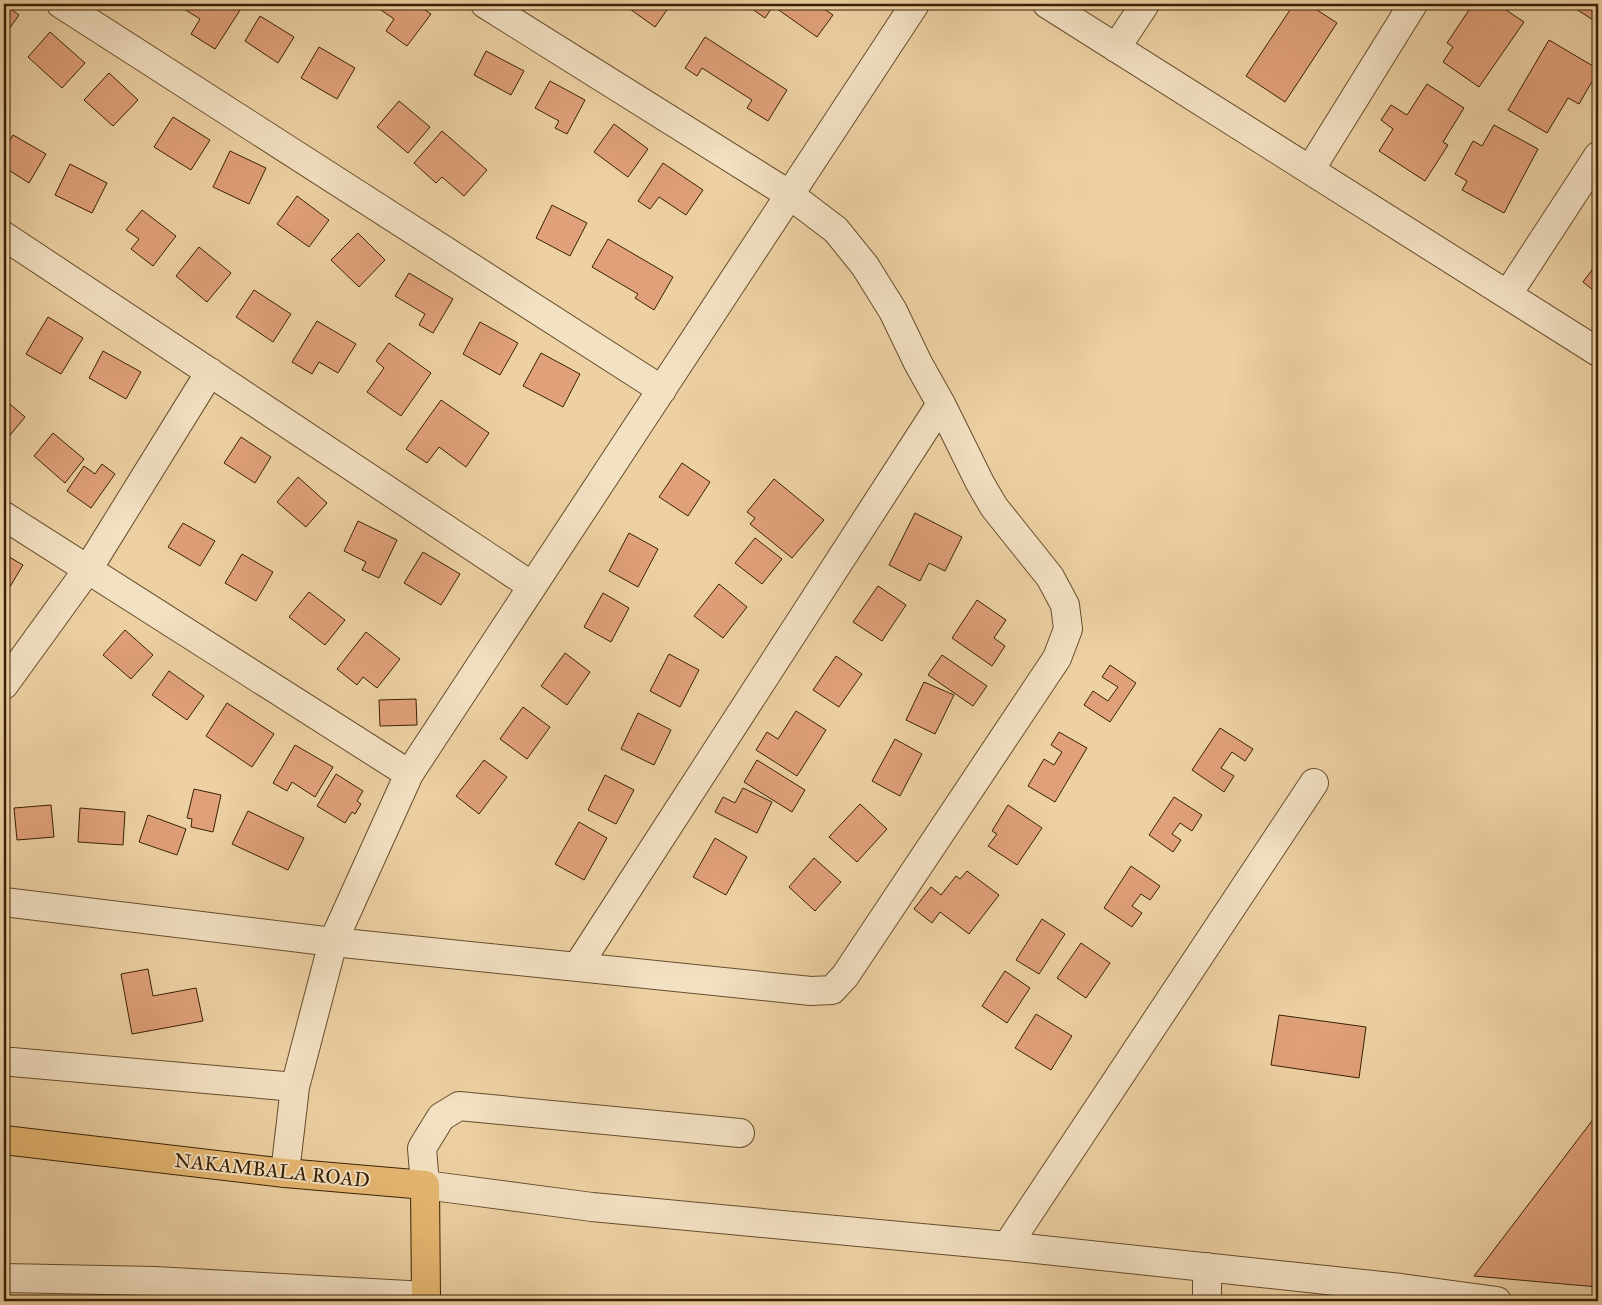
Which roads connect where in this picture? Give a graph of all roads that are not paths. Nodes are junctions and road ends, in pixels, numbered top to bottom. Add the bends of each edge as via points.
1 (61, 4) edge
2 (485, 4) edge
3 (915, 4) edge
4 (1047, 4) edge
5 (1145, 4) edge
6 (1412, 4) edge
7 (1116, 48) junction
8 (1598, 156) edge
9 (1310, 170) junction
10 (790, 195) junction
11 (4, 236) edge
12 (1508, 294) junction
13 (1598, 352) edge
14 (210, 372) junction
15 (662, 390) junction
16 (942, 404) junction
17 (4, 516) edge
18 (88, 570) junction
19 (532, 586) junction
20 (4, 684) edge
21 (409, 774) junction
22 (1314, 784) dead end
23 (4, 902) edge
24 (333, 942) junction
25 (577, 967) junction
26 (12, 1062) dead end
27 (295, 1087) junction
28 (740, 1132) dead end
29 (4, 1140) edge
30 (284, 1173) junction
31 (425, 1185) junction
32 (1007, 1246) junction
33 (1207, 1267) junction
34 (4, 1278) edge
35 (156, 1291) edge
36 (426, 1299) edge
37 (1207, 1301) edge
38 (1497, 1301) edge

1 - 15 street
2 - 10 street
3 - 10 street
4 - 7 street
5 - 7 street
6 - 9 street
7 - 9 street
8 - 12 street
9 - 12 street
10 - 15 street
10 - 16 street via 836,230 865,266 893,311
11 - 14 street
12 - 13 street
14 - 18 street
14 - 19 street
15 - 19 street
16 - 25 street
16 - 25 street via 994,507 1050,577 1065,605 1068,629 1057,658 845,976 832,990 811,991
17 - 18 street
18 - 20 street
18 - 21 street
19 - 21 street
21 - 24 street
22 - 32 street
23 - 24 street
24 - 25 street
24 - 27 street
26 - 27 street
27 - 30 street
28 - 31 street via 459,1106 440,1117 422,1148
29 - 30 main road, NAKAMBALA ROAD
30 - 31 main road, NAKAMBALA ROAD
31 - 32 street via 592,1207
31 - 36 main road
32 - 33 street
33 - 37 street
33 - 38 street
34 - 35 street
35 - 36 street

